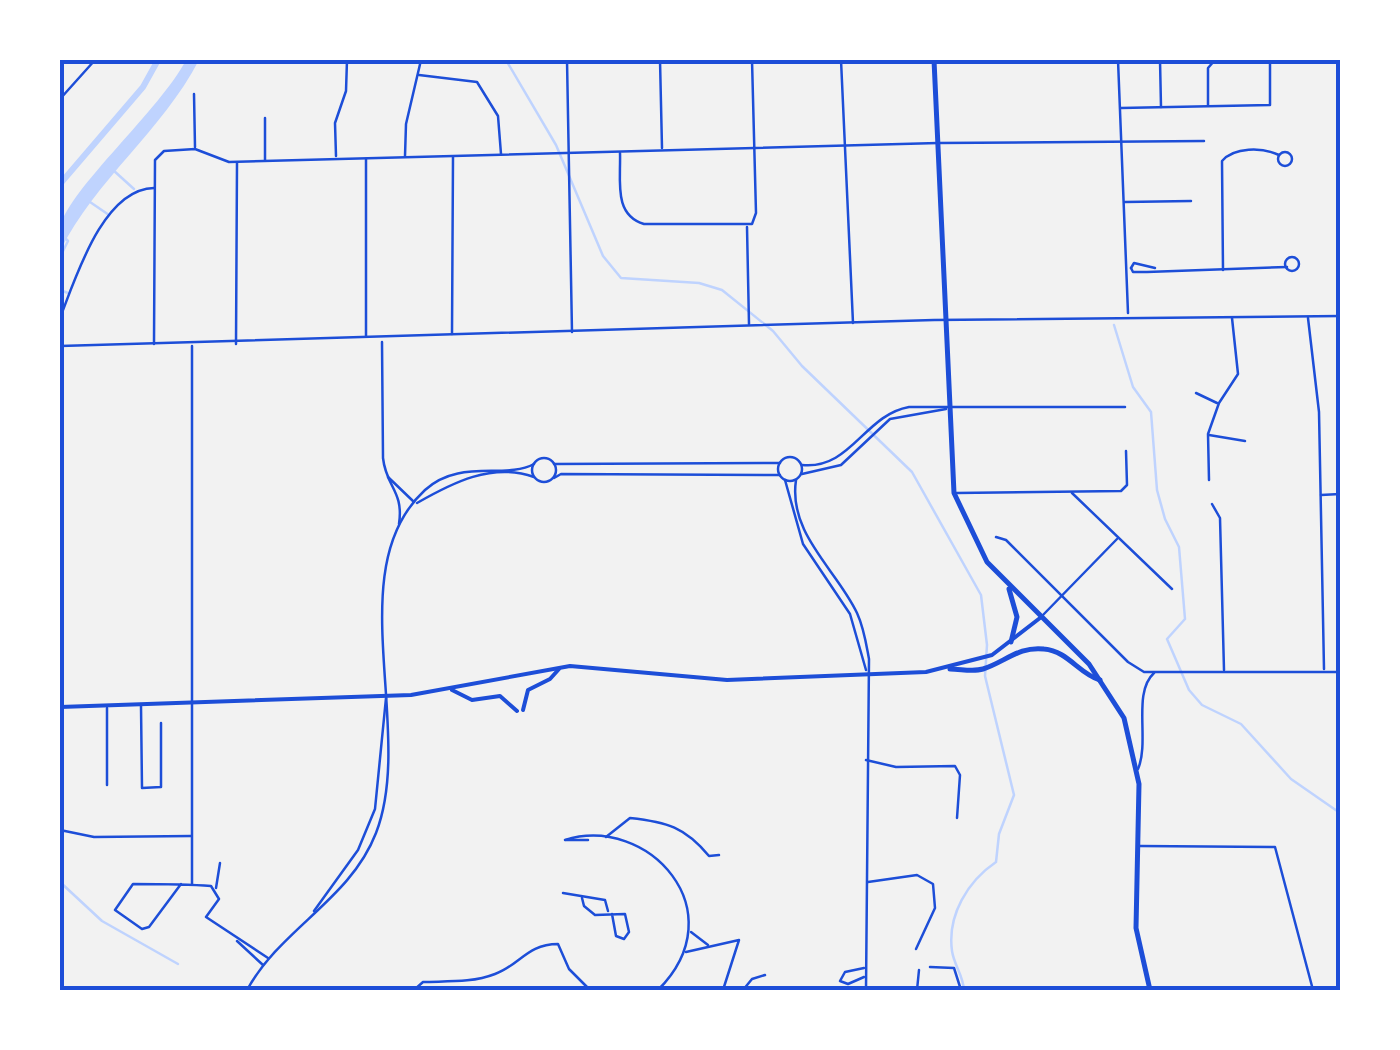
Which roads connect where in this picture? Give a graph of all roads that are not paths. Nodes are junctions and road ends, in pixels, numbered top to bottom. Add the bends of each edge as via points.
1 (95, 60) edge
2 (347, 60) edge
3 (420, 60) edge
4 (567, 60) edge
5 (660, 60) edge
6 (752, 60) edge
7 (841, 60) edge
8 (934, 60) edge
9 (1118, 60) edge
10 (1160, 60) edge
11 (1214, 60) edge
12 (1270, 60) edge
13 (419, 75) junction
14 (194, 94) dead end
15 (60, 98) edge
16 (1208, 107) junction
17 (1120, 108) junction
18 (1161, 108) junction
19 (265, 118) dead end
20 (1204, 141) dead end
21 (938, 143) junction
22 (1121, 143) junction
23 (844, 145) junction
24 (755, 148) junction
25 (195, 149) junction
26 (662, 151) junction
27 (620, 152) junction
28 (570, 153) junction
29 (501, 154) junction
30 (453, 156) junction
31 (1279, 156) dead end
32 (405, 157) junction
33 (336, 158) junction
34 (366, 158) junction
35 (266, 160) junction
36 (237, 162) junction
37 (155, 188) junction
38 (1191, 201) dead end
39 (1123, 202) junction
40 (746, 227) junction
41 (1286, 267) dead end
42 (1128, 268) junction
43 (1223, 270) junction
44 (1128, 316) junction
45 (1232, 316) junction
46 (1340, 316) edge
47 (1308, 317) junction
48 (60, 318) edge
49 (946, 320) junction
50 (853, 323) junction
51 (749, 326) junction
52 (572, 332) junction
53 (452, 336) junction
54 (366, 339) junction
55 (382, 339) junction
56 (192, 344) junction
57 (236, 344) junction
58 (154, 345) junction
59 (60, 346) edge
60 (1196, 393) dead end
61 (1219, 403) junction
62 (1124, 407) dead end
63 (948, 408) junction
64 (1208, 434) junction
65 (1245, 441) dead end
66 (1126, 451) dead end
67 (780, 463) junction
68 (534, 464) junction
69 (554, 464) junction
70 (802, 464) junction
71 (802, 474) junction
72 (780, 475) junction
73 (387, 476) junction
74 (534, 477) junction
75 (554, 478) junction
76 (785, 480) junction
77 (796, 480) junction
78 (1210, 480) dead end
79 (1071, 491) junction
80 (954, 494) junction
81 (1340, 494) edge
82 (1320, 495) junction
83 (416, 504) junction
84 (1212, 504) dead end
85 (398, 525) junction
86 (996, 538) dead end
87 (1119, 538) junction
88 (1008, 586) junction
89 (1172, 589) dead end
90 (1061, 596) junction
91 (1041, 617) junction
92 (1011, 642) junction
93 (561, 667) junction
94 (950, 669) junction
95 (1224, 672) junction
96 (1324, 672) junction
97 (1340, 672) edge
98 (1154, 673) junction
99 (868, 676) junction
100 (1103, 681) junction
101 (452, 690) junction
102 (386, 697) junction
103 (191, 705) junction
104 (141, 706) junction
105 (60, 707) edge
106 (107, 707) junction
107 (161, 722) dead end
108 (866, 760) junction
109 (1138, 771) junction
110 (108, 786) dead end
111 (957, 818) dead end
112 (60, 830) edge
113 (192, 836) junction
114 (605, 838) junction
115 (590, 839) dead end
116 (1138, 846) junction
117 (720, 855) dead end
118 (220, 863) dead end
119 (866, 882) junction
120 (181, 884) junction
121 (192, 884) junction
122 (216, 889) junction
123 (562, 893) dead end
124 (582, 898) junction
125 (314, 913) junction
126 (610, 913) junction
127 (690, 932) junction
128 (236, 940) junction
129 (710, 945) junction
130 (916, 949) dead end
131 (684, 952) junction
132 (268, 958) junction
133 (263, 965) junction
134 (930, 967) dead end
135 (866, 968) junction
136 (919, 970) dead end
137 (765, 975) dead end
138 (866, 976) junction
139 (247, 990) edge
140 (414, 990) edge
141 (590, 990) edge
142 (658, 990) edge
143 (723, 990) edge
144 (743, 990) edge
145 (866, 990) edge
146 (917, 990) edge
147 (961, 990) edge
148 (1150, 990) edge
149 (1313, 990) edge

1 - 15 street
2 - 33 street
3 - 13 street
4 - 28 street
5 - 26 street
6 - 24 street
7 - 23 street
8 - 21 main road
9 - 17 street
10 - 18 street
11 - 16 street
12 - 16 street via 1270,105
13 - 29 street via 473,77 498,116
13 - 32 street
14 - 25 street
16 - 18 street
17 - 18 street
17 - 22 street
19 - 35 street
20 - 22 street
21 - 22 street
21 - 23 street
21 - 49 main road
22 - 39 street
23 - 24 street
23 - 50 street
24 - 26 street
24 - 40 street via 756,213
25 - 36 street via 219,162
25 - 37 street via 160,152
26 - 27 street
27 - 28 street
27 - 40 street via 627,216 644,224
28 - 29 street
28 - 52 street
29 - 30 street
30 - 32 street
30 - 53 street
31 - 43 street via 1240,150 1225,156
32 - 34 street
33 - 34 street
33 - 35 street
34 - 54 street
35 - 36 street
36 - 57 street
37 - 48 street via 134,190 116,205 78,270
37 - 58 street
38 - 39 street
39 - 42 street
40 - 51 street
41 - 43 street
42 - 43 street
42 - 44 street
44 - 45 street
44 - 49 street
45 - 47 street
45 - 61 street via 1238,374
46 - 47 street
47 - 82 street
49 - 50 street
49 - 63 main road
50 - 51 street
51 - 52 street
52 - 53 street
53 - 55 street
54 - 55 street
54 - 57 street
55 - 73 street
56 - 57 street
56 - 58 street
56 - 103 street
58 - 59 street
60 - 61 street
61 - 64 street
62 - 63 street
63 - 70 street via 898,408 832,462
63 - 71 street via 895,417 840,465
63 - 80 main road
64 - 65 street
64 - 78 street
66 - 79 street via 1126,490
67 - 69 street
67 - 70 street via 791,457
67 - 72 street
68 - 69 street via 546,458
68 - 74 street
68 - 83 street via 462,472 425,490
69 - 75 street
70 - 71 street
71 - 77 street
72 - 75 street
72 - 76 street
73 - 83 street
73 - 85 street via 401,498
74 - 75 street via 544,483
74 - 83 street via 464,478
76 - 77 street
76 - 99 street via 803,544 850,614
77 - 99 street via 798,513 809,540 864,631
79 - 80 street
79 - 87 street
80 - 88 main road via 978,549
81 - 82 street
82 - 96 street
83 - 85 street
84 - 95 street via 1220,518
85 - 102 street via 384,572
86 - 90 street via 1006,540
87 - 89 street
87 - 90 street
88 - 91 main road
88 - 92 main road via 1017,617
90 - 91 street
90 - 98 street via 1132,666
91 - 92 main road
91 - 100 main road
92 - 94 main road
93 - 99 main road via 727,680
93 - 101 main road
93 - 101 main road via 526,693 520,711 500,696 472,700
94 - 99 main road
94 - 100 main road via 982,669 1020,650 1044,648
95 - 96 street
95 - 98 street
96 - 97 street
98 - 109 street via 1144,689 1146,750
99 - 108 street
100 - 109 main road via 1124,718
101 - 102 main road
102 - 103 main road
102 - 125 street via 375,809 358,850
102 - 125 street via 391,766 380,822 348,882
103 - 104 main road
103 - 113 street
104 - 106 main road
104 - 107 street via 142,788 161,787
105 - 106 main road
106 - 110 street
108 - 111 street via 955,766
108 - 119 street
109 - 116 main road
112 - 113 street via 94,837
113 - 121 street
114 - 115 street
114 - 117 street via 630,818 659,822 684,828 709,856
114 - 127 street via 638,849 671,873 688,900
116 - 148 main road via 1136,928
116 - 149 street via 1275,847
118 - 122 street
119 - 130 street via 928,878 933,884 935,908
119 - 135 street
120 - 120 street via 133,884 115,910 148,928
120 - 121 street
121 - 122 street
122 - 128 street via 219,899 206,918
123 - 124 street
124 - 126 street via 595,914
124 - 126 street via 605,900
125 - 132 street
126 - 126 street via 616,936 626,938 626,916
127 - 129 street
127 - 131 street
128 - 132 street
128 - 133 street
129 - 131 street
129 - 143 street via 739,940
131 - 142 street
132 - 133 street
133 - 139 street
134 - 147 street via 954,968
135 - 138 street
135 - 138 street via 844,972 840,982
136 - 146 street
137 - 144 street
138 - 145 street
140 - 141 street via 416,983 492,975 534,946 558,944 569,970

